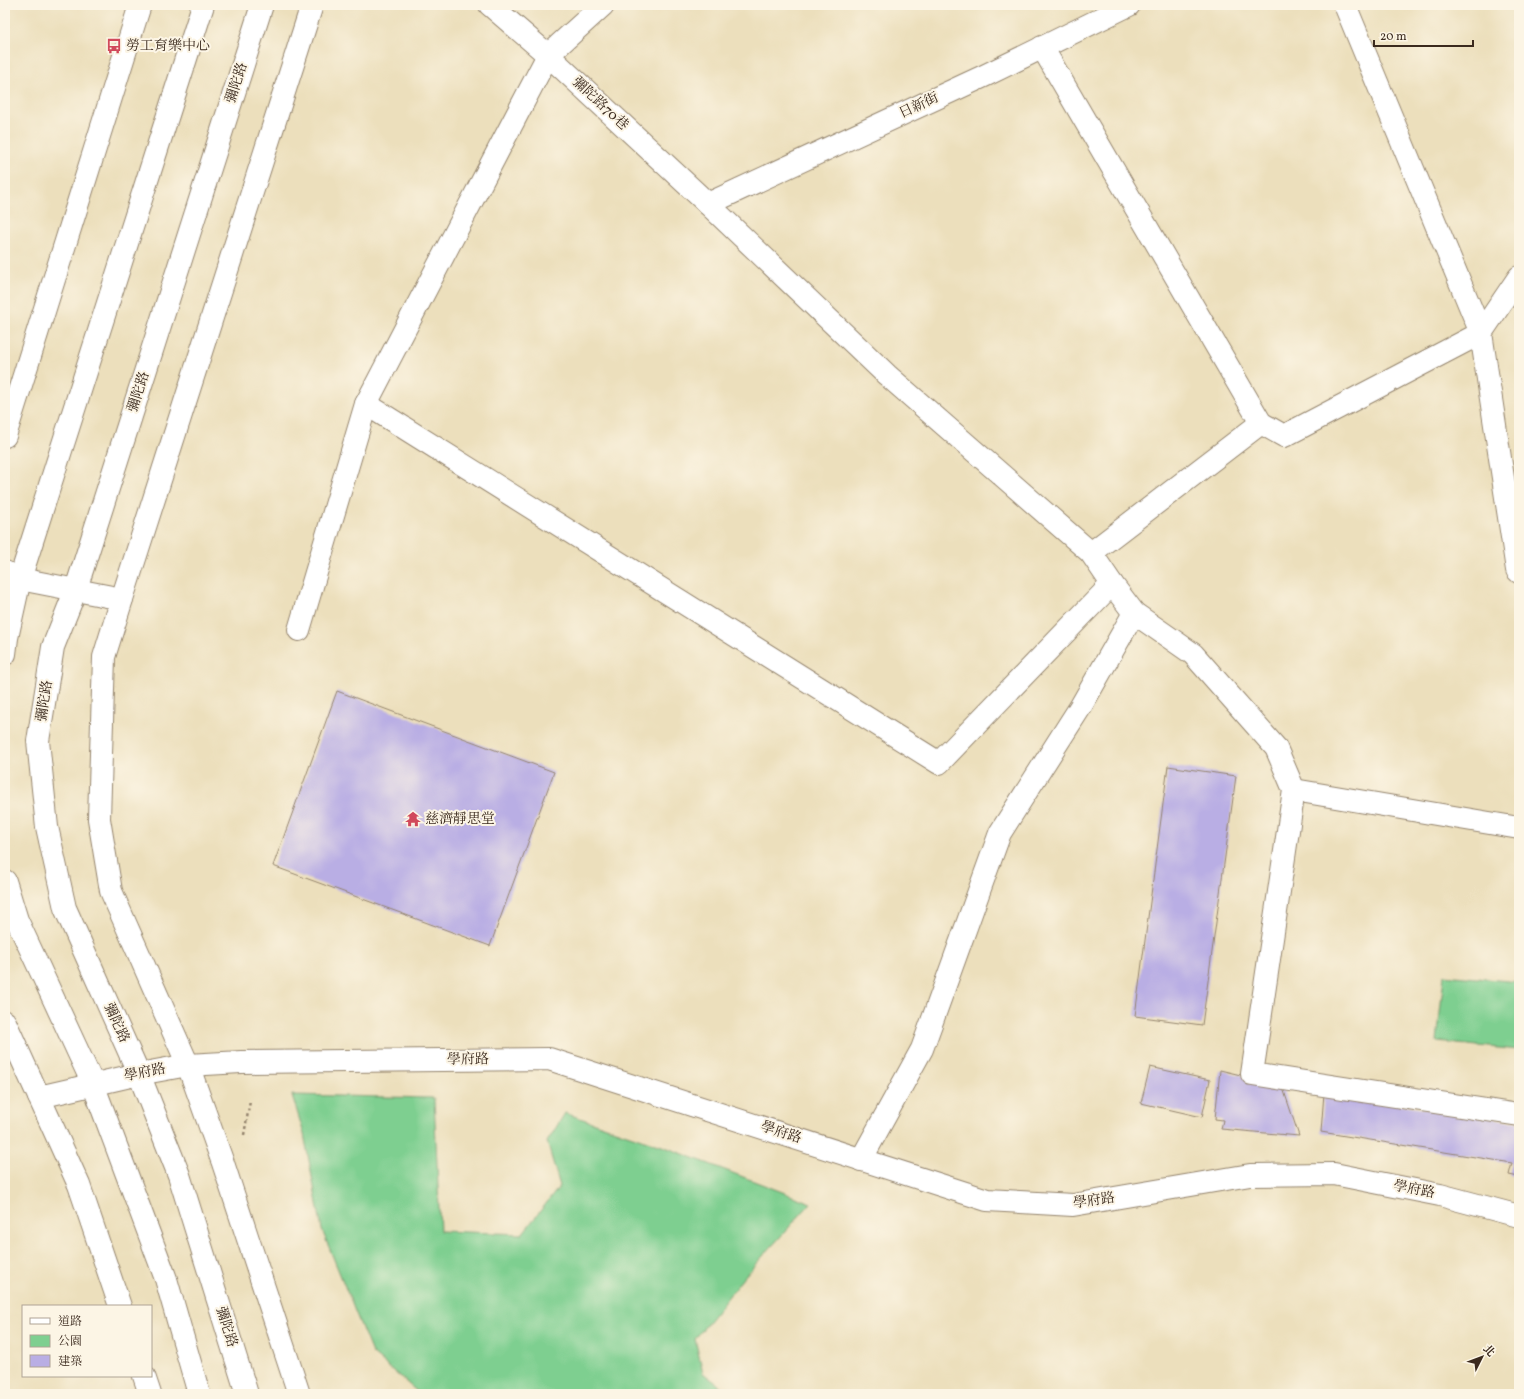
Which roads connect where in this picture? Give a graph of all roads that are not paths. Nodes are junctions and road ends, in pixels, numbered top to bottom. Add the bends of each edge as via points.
1 (140, 5) edge
2 (203, 5) edge
3 (262, 5) edge
4 (312, 5) edge
5 (490, 5) edge
6 (603, 5) edge
7 (1129, 5) edge
8 (1345, 5) edge
9 (1042, 47) junction
10 (548, 55) junction
11 (708, 204) junction
12 (1519, 276) edge
13 (1481, 333) junction
14 (366, 404) junction
15 (1261, 423) junction
16 (5, 436) edge
17 (1091, 553) junction
18 (1519, 572) edge
19 (12, 575) edge
20 (1112, 584) junction
21 (76, 589) junction
22 (122, 599) junction
23 (1134, 613) junction
24 (300, 630) dead end
25 (5, 654) edge
26 (1294, 790) junction
27 (1519, 828) edge
28 (5, 881) edge
29 (5, 1022) edge
30 (188, 1065) junction
31 (139, 1074) junction
32 (93, 1084) junction
33 (39, 1097) junction
34 (1519, 1115) edge
35 (861, 1160) junction
36 (1519, 1216) edge
37 (120, 1305) edge
38 (144, 1377) edge
39 (150, 1394) edge
40 (199, 1394) edge
41 (247, 1394) edge
42 (298, 1394) edge

1 - 16 street
2 - 19 street
3 - 21 street, 彌陀路
4 - 22 street
5 - 10 street, 彌陀路70巷
6 - 10 street
7 - 9 street, 日新街
8 - 13 street
9 - 11 street, 日新街
9 - 15 street
10 - 11 street, 彌陀路70巷
10 - 14 street
11 - 17 street, 彌陀路70巷 via 887,375
12 - 13 street
13 - 15 street via 1284,436
13 - 18 street
14 - 20 street via 939,763
14 - 24 street
15 - 17 street
17 - 20 street, 彌陀路70巷
19 - 21 street
19 - 25 street
20 - 23 street, 彌陀路70巷
21 - 22 street
21 - 31 street, 彌陀路 via 53,647 38,741 48,827 65,908
22 - 30 street via 104,657 99,819 111,891
23 - 26 street, 彌陀路70巷 via 1193,654 1276,748
23 - 35 street via 1081,706 1000,833 922,1049
26 - 27 street
26 - 34 street via 1252,1074
28 - 32 street via 17,920
29 - 33 street
30 - 31 street, 學府路
30 - 35 street, 學府路 via 241,1062 549,1059
30 - 42 street via 223,1163
31 - 32 street, 學府路
31 - 41 street, 彌陀路 via 178,1175
32 - 33 street, 學府路
32 - 40 street via 166,1279
33 - 37 street via 79,1185
35 - 36 street, 學府路 via 987,1200 1073,1205 1250,1175 1334,1174 1440,1195
38 - 39 street

